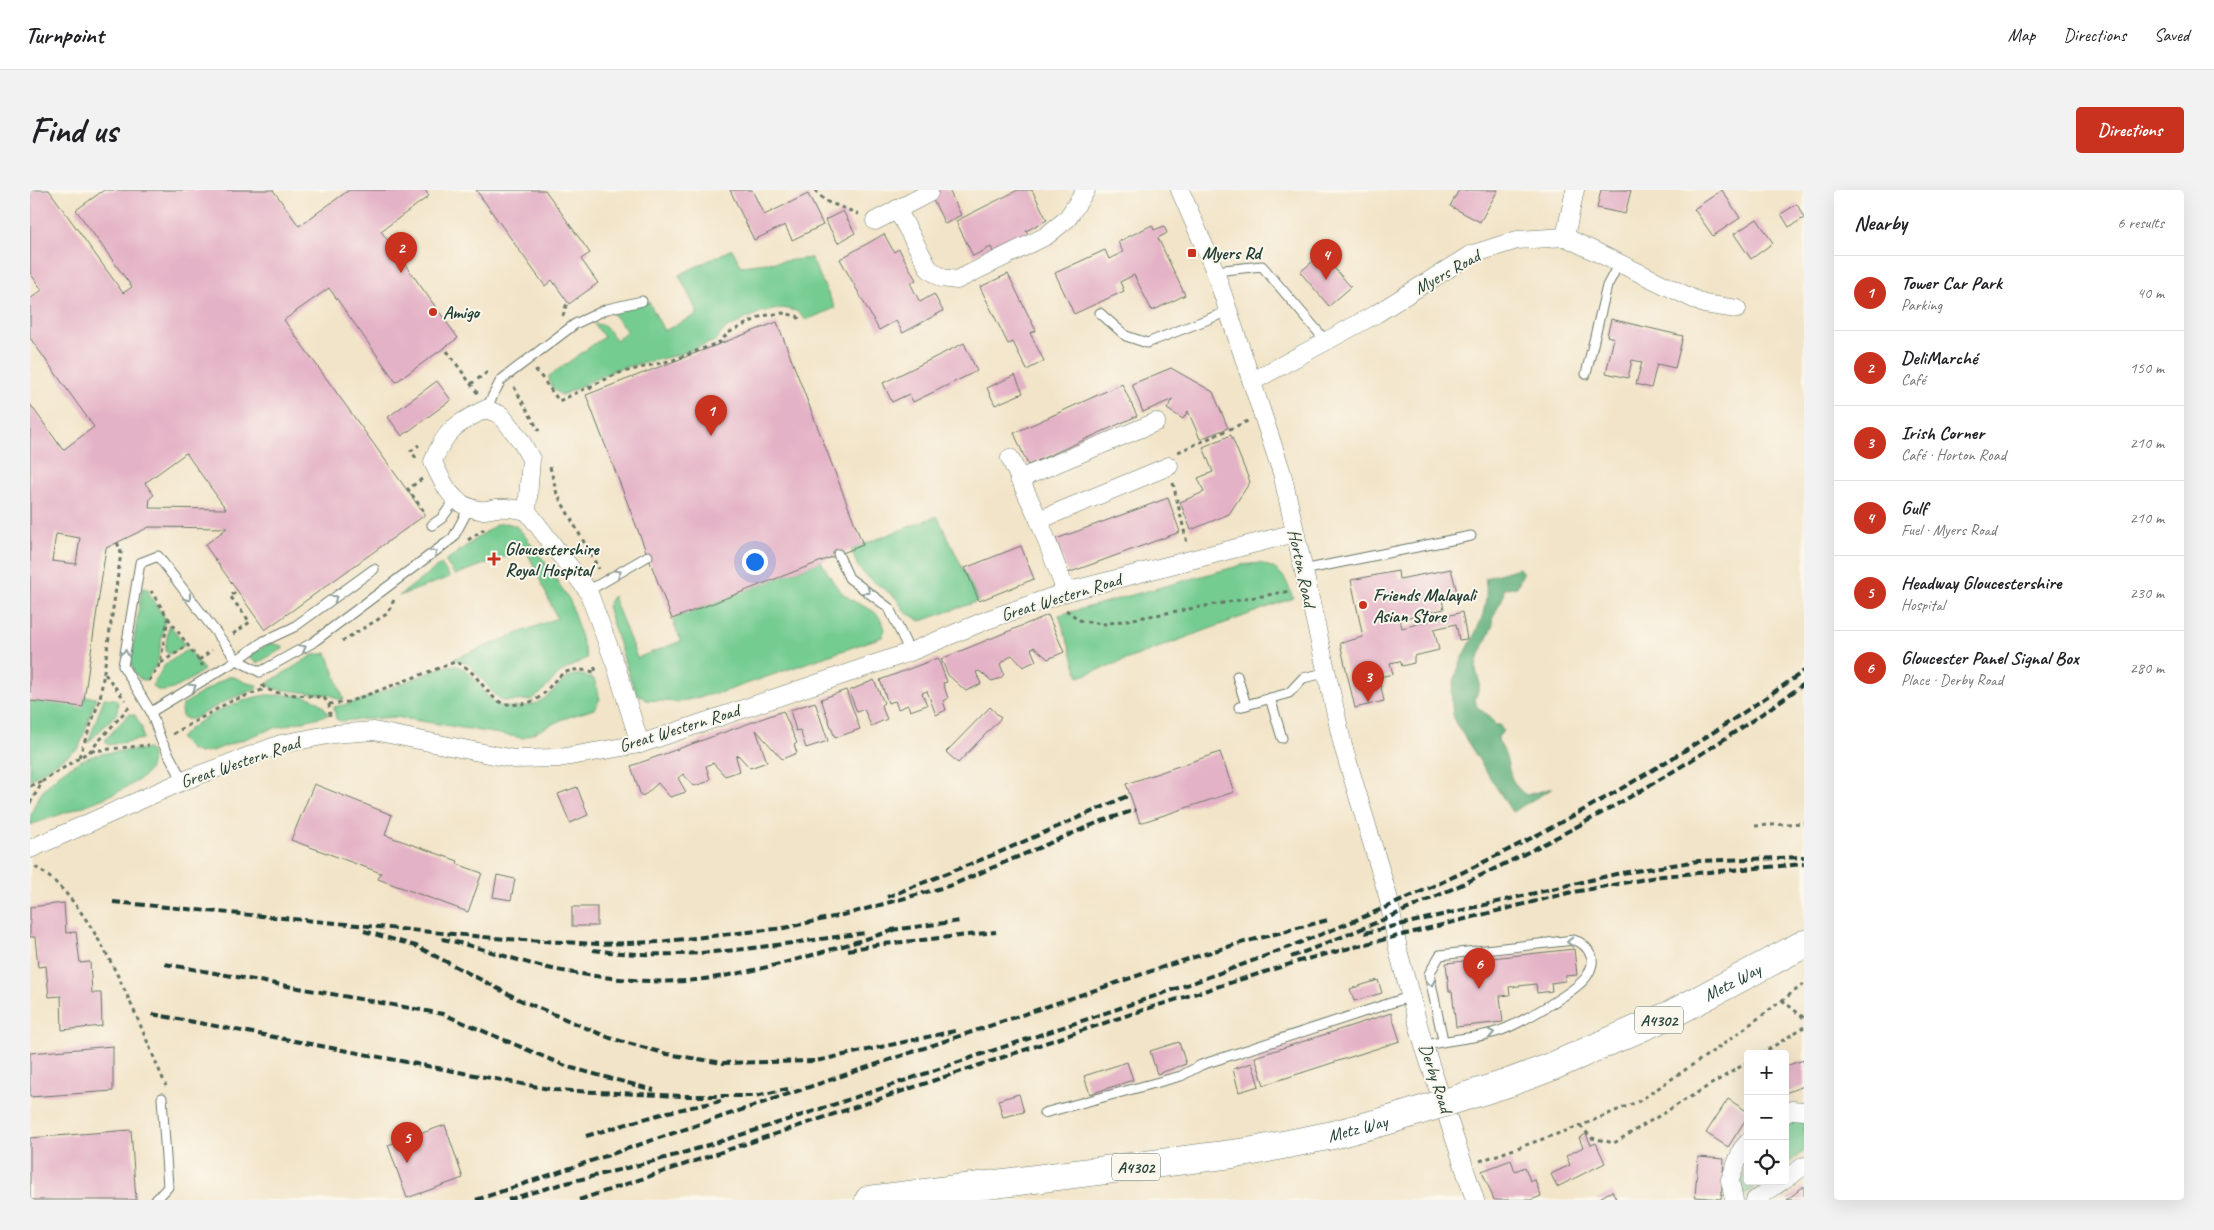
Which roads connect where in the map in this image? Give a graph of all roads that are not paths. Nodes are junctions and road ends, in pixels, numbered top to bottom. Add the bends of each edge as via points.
1 (1086, 190) edge
2 (1180, 190) edge
3 (1575, 190) edge
4 (929, 193) dead end
5 (898, 209) junction
6 (875, 221) road end
7 (1565, 237) junction
8 (1619, 263) junction
9 (1215, 271) junction
10 (642, 302) dead end
11 (1737, 309) dead end
12 (1229, 311) junction
13 (1100, 314) dead end
14 (1326, 341) junction
15 (1586, 374) dead end
16 (1253, 380) junction
17 (486, 409) junction
18 (1156, 422) dead end
19 (1010, 458) dead end
20 (1169, 466) road end
21 (1019, 478) junction
22 (462, 504) junction
23 (527, 511) junction
24 (1039, 520) junction
25 (432, 525) dead end
26 (1295, 534) junction
27 (1471, 536) dead end
28 (838, 554) dead end
29 (648, 556) dead end
30 (374, 568) dead end
31 (1303, 570) junction
32 (588, 591) junction
33 (1060, 595) junction
34 (910, 652) junction
35 (237, 660) junction
36 (1325, 673) junction
37 (1237, 676) dead end
38 (1270, 698) junction
39 (151, 712) junction
40 (1282, 738) dead end
41 (640, 744) junction
42 (183, 781) junction
43 (30, 849) edge
44 (1804, 944) edge
45 (1400, 954) joint
46 (1412, 996) junction
47 (1443, 1040) junction
48 (1424, 1046) junction
49 (162, 1098) dead end
50 (1804, 1111) edge
51 (1789, 1112) edge
52 (1044, 1113) dead end
53 (1744, 1147) edge
54 (1804, 1166) edge
55 (1789, 1176) edge
56 (1776, 1185) edge
57 (156, 1200) edge
58 (874, 1200) edge
59 (1475, 1200) edge
60 (1734, 1200) edge
61 (1755, 1200) edge

1 - 5 street via 1067,219 1046,236 957,280 942,278 929,269
2 - 9 street, Horton Road
3 - 7 street
4 - 5 street
5 - 6 street
7 - 8 street, Myers Road
7 - 14 street, Myers Road via 1518,240 1470,255
8 - 11 street, Myers Road via 1704,304
8 - 15 lane via 1607,286
9 - 12 street, Horton Road
9 - 14 lane via 1262,266
10 - 17 lane via 607,309 575,324 501,380
12 - 13 lane via 1148,343 1126,336
12 - 16 street, Horton Road
14 - 16 street, Myers Road
16 - 26 street, Horton Road via 1282,473
17 - 22 street via 449,431 433,462 443,484
17 - 23 street via 501,415 530,459
18 - 21 street
19 - 21 street
20 - 24 street
21 - 24 street
22 - 23 street via 482,511 510,508
22 - 25 lane
35 -> 22 lane via 260,672 312,643 453,538
23 - 32 street
24 - 33 street
26 - 31 street, Horton Road
26 - 33 street, Great Western Road
27 - 31 lane
28 -> 34 lane via 849,578 889,608
32 -> 29 lane
35 -> 30 lane via 264,641 294,627
31 - 36 street, Horton Road
32 - 41 street
33 - 34 street, Great Western Road via 987,620
34 - 41 street, Great Western Road
39 -> 35 lane
39 -> 35 lane via 123,666 140,563 158,556
36 - 38 lane via 1303,678 1289,693
36 - 45 street, Horton Road via 1343,746 1388,896
37 - 38 lane via 1242,706
38 - 40 lane
39 - 42 lane via 161,740
41 - 42 street, Great Western Road via 560,758 514,759 374,731 333,734 281,744
42 - 43 street, Great Western Road
44 - 58 main road, Metz Way / A4302, bridge via 1672,1014 1559,1064 1393,1119 1248,1152
45 - 46 street, Derby Road
46 - 48 street, Derby Road
46 - 52 lane via 1201,1065 1181,1076
47 -> 47 lane via 1494,1033 1540,1010 1587,976 1592,959 1590,952 1574,940 1440,955 1429,974
47 - 48 lane
48 - 59 street, Derby Road
49 - 57 lane via 168,1187
50 - 51 street
53 - 60 street via 1730,1180
54 - 55 street
56 - 61 street

